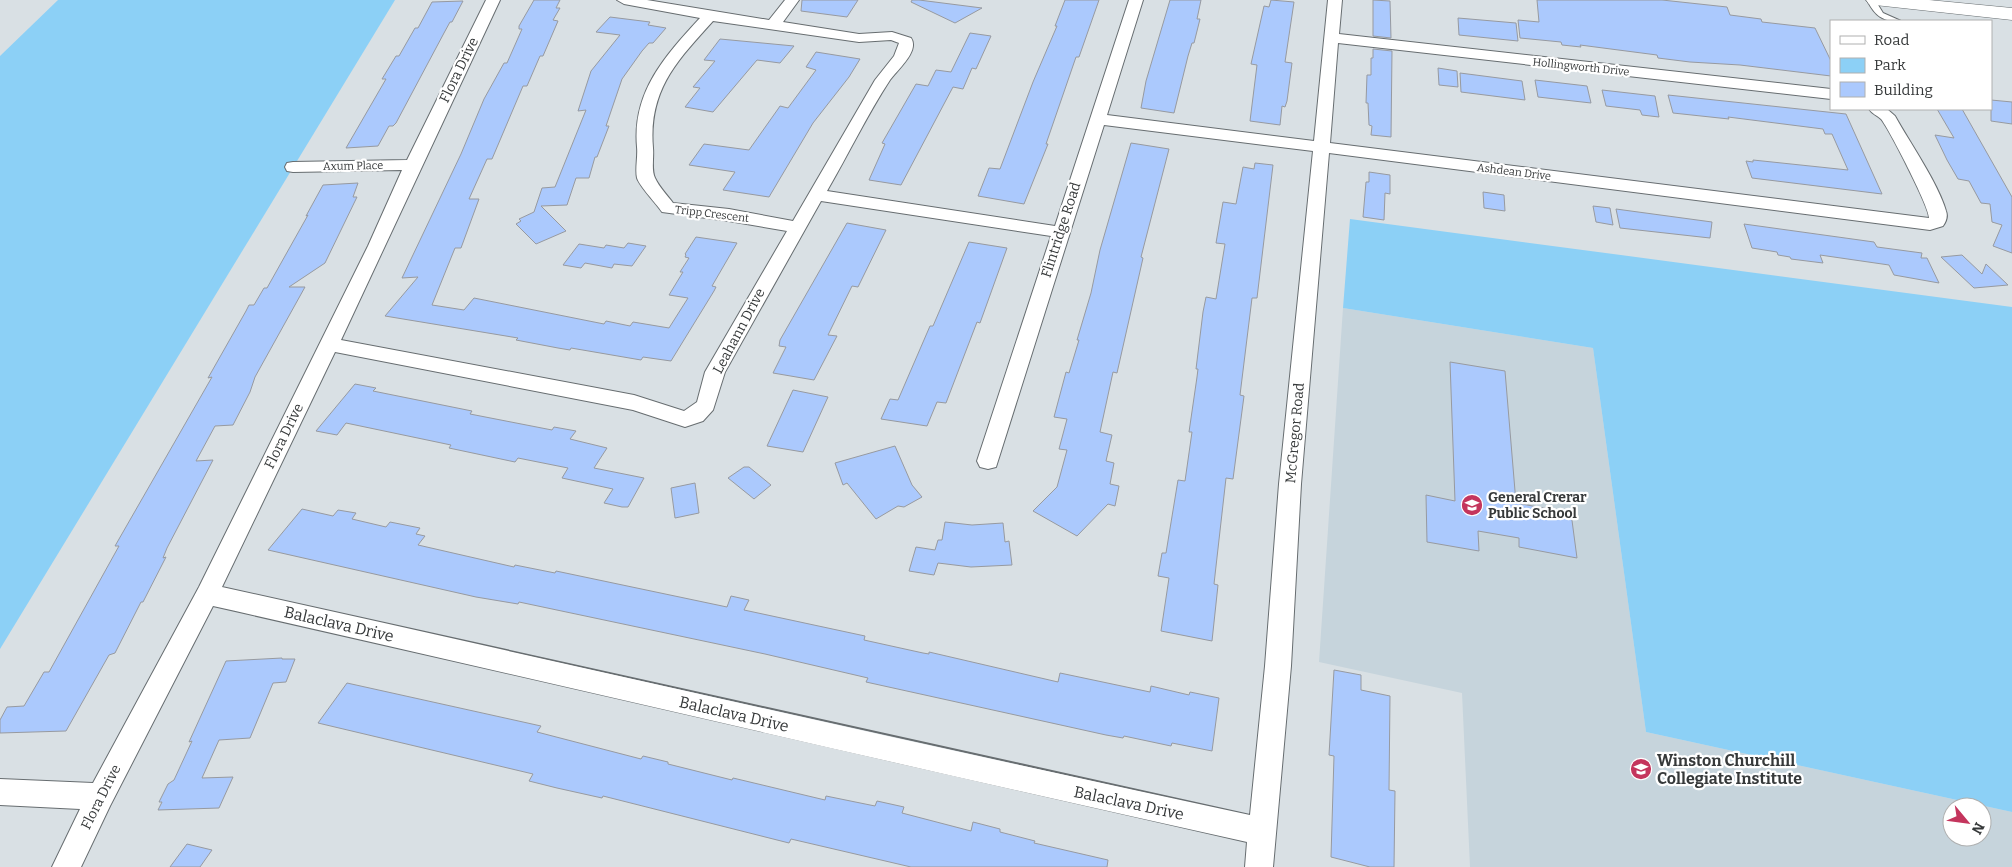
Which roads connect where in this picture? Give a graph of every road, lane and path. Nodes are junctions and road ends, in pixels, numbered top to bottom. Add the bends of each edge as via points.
1 (493, 0) edge
2 (624, 0) edge
3 (792, 0) edge
4 (1136, 0) edge
5 (1335, 0) edge
6 (1871, 0) edge
7 (1875, 0) edge
8 (2012, 14) edge
9 (710, 16) junction
10 (1894, 20) edge
11 (774, 24) junction
12 (1332, 38) junction
13 (1830, 94) edge
14 (1878, 110) edge
15 (1098, 119) junction
16 (1323, 147) junction
17 (413, 165) junction
18 (293, 167) dead end
19 (817, 195) junction
20 (797, 227) junction
21 (1060, 232) junction
22 (328, 344) junction
23 (988, 461) dead end
24 (207, 594) junction
25 (0, 792) edge
26 (100, 797) junction
27 (1262, 831) junction
28 (66, 867) edge
29 (1259, 867) edge

1 - 17 street, Flora Drive
2 - 9 street
3 - 11 street
4 - 15 street, Flintridge Road
5 - 12 street, McGregor Road
6 - 10 lane via 1877,12
7 - 8 main road
9 - 11 street
9 - 20 street, Tripp Crescent via 661,73 646,113 643,135 646,178 668,208
11 - 19 street, Leahann Drive via 859,38 892,36 906,41 905,53 883,80
12 - 13 street, Hollingworth Drive
12 - 16 street, McGregor Road
14 - 16 street, Ashdean Drive via 1887,116 1925,185 1938,213 1938,222 1930,224
15 - 16 street, Ashdean Drive
15 - 21 street, Flintridge Road
16 - 27 street, McGregor Road via 1288,510 1278,666
17 - 18 street, Axum Place
17 - 22 street, Flora Drive
19 - 20 street, Leahann Drive
19 - 21 street
20 - 22 street, Leahann Drive via 716,372 706,405 696,415 685,419 634,403
21 - 23 street, Flintridge Road
22 - 24 street, Flora Drive
24 - 26 street, Flora Drive
24 - 27 street, Balaclava Drive via 977,770
25 - 26 street
26 - 28 street, Flora Drive
27 - 29 street, McGregor Road

